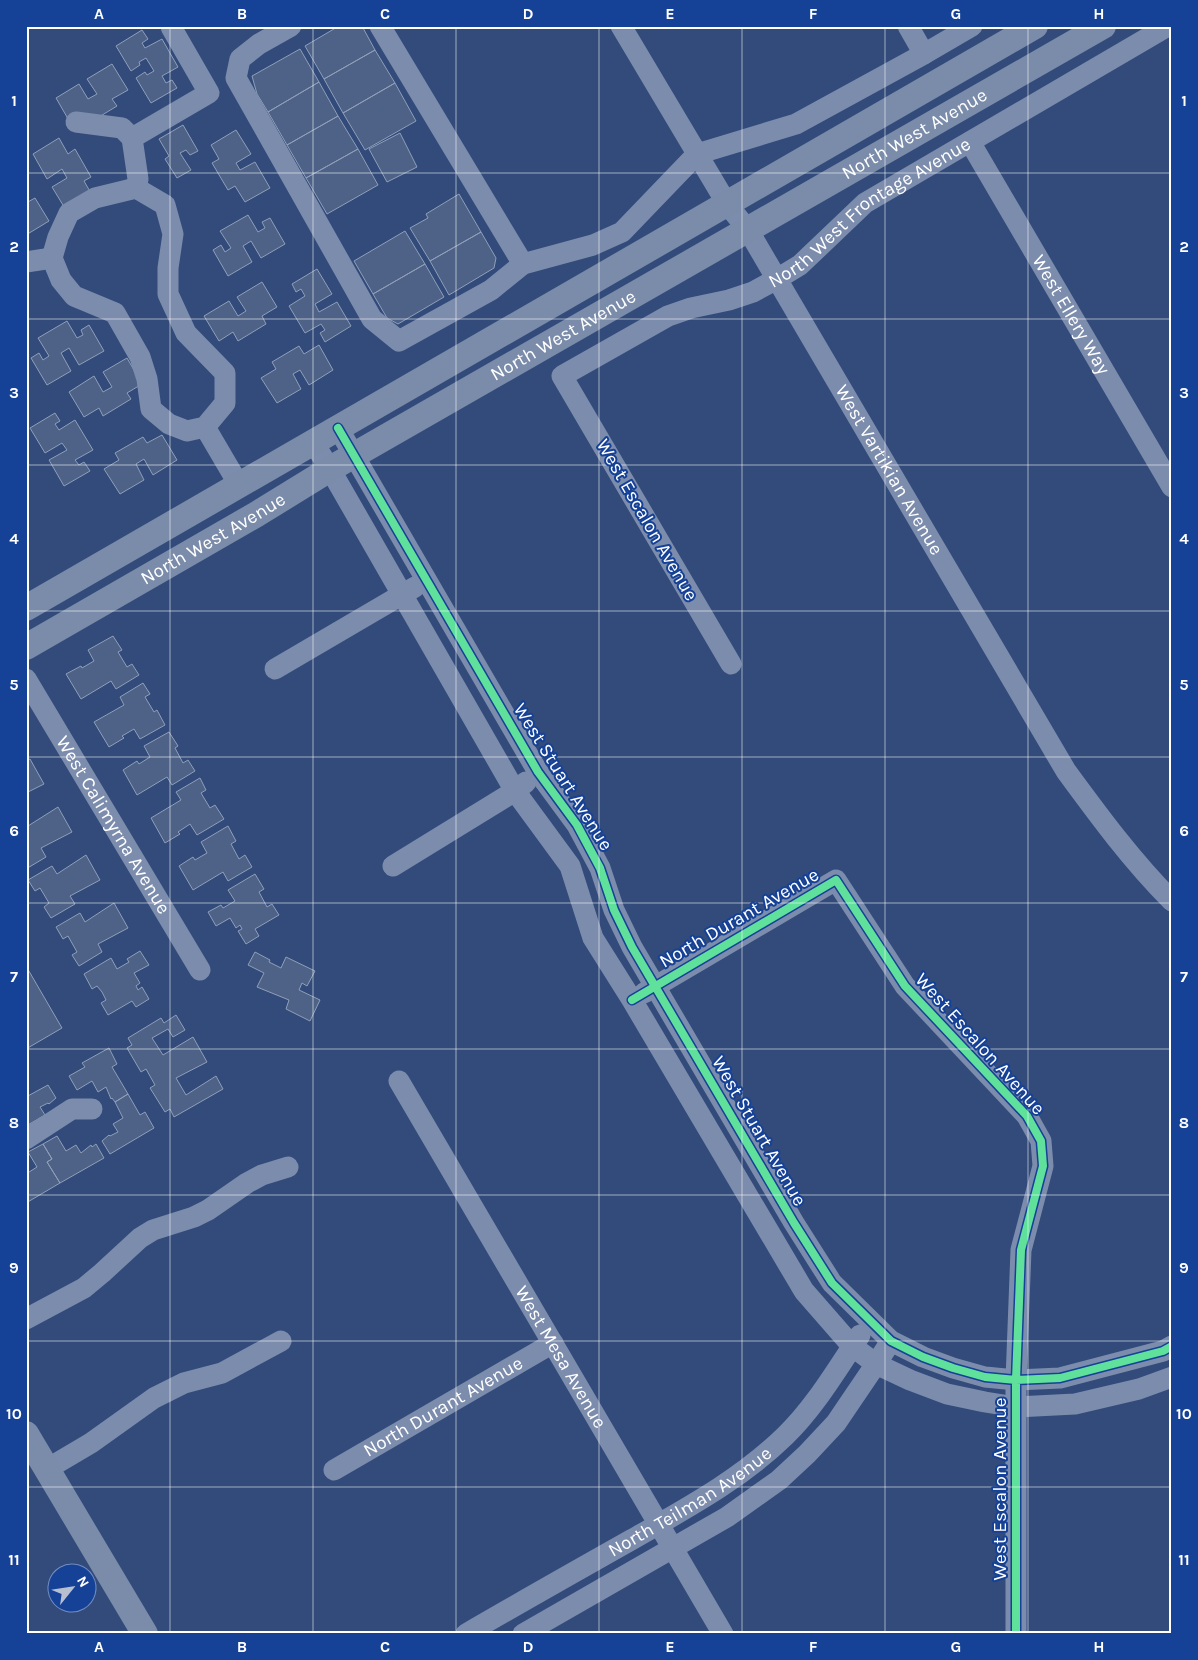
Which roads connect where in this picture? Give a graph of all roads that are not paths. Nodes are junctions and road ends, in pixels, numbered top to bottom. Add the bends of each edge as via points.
1 (291, 26) edge
2 (380, 26) edge
3 (621, 26) edge
4 (908, 26) edge
5 (972, 26) edge
6 (1035, 26) edge
7 (1104, 26) edge
8 (1168, 26) edge
9 (171, 27) edge
10 (924, 54) junction
11 (76, 122) dead end
12 (132, 138) junction
13 (970, 142) junction
14 (697, 154) junction
15 (136, 188) junction
16 (727, 204) junction
17 (748, 230) junction
18 (52, 258) junction
19 (26, 262) edge
20 (523, 264) junction
21 (777, 280) junction
22 (562, 376) joint
23 (205, 427) junction
24 (338, 428) junction
25 (313, 442) junction
26 (353, 455) junction
27 (330, 468) junction
28 (239, 485) junction
29 (1172, 487) edge
30 (426, 580) junction
31 (403, 595) junction
32 (26, 608) edge
33 (26, 647) edge
34 (731, 664) dead end
35 (275, 670) dead end
36 (26, 680) edge
37 (538, 772) junction
38 (515, 791) junction
39 (392, 866) dead end
40 (836, 880) joint
41 (1172, 901) edge
42 (200, 970) dead end
43 (656, 986) junction
44 (632, 1000) junction
45 (399, 1081) dead end
46 (92, 1109) dead end
47 (26, 1139) edge
48 (288, 1167) dead end
49 (26, 1319) edge
50 (870, 1320) junction
51 (281, 1341) dead end
52 (891, 1341) junction
53 (553, 1343) junction
54 (852, 1346) junction
55 (1172, 1346) edge
56 (876, 1364) junction
57 (1172, 1377) edge
58 (1016, 1380) junction
59 (1016, 1407) junction
60 (26, 1434) edge
61 (47, 1470) junction
62 (334, 1470) dead end
63 (659, 1524) junction
64 (673, 1548) junction
65 (145, 1634) edge
66 (466, 1634) edge
67 (523, 1634) edge
68 (723, 1634) edge
69 (1016, 1634) edge

1 - 20 street via 240,59 236,78 372,319 399,341 491,290
2 - 20 street
3 - 14 street, West Vartikian Avenue
4 - 10 street
5 - 10 street
6 - 16 main road, North West Avenue
7 - 17 main road, North West Avenue
8 - 13 street, North West Frontage Avenue
9 - 12 street via 209,93
10 - 14 street via 796,124
11 - 12 street via 122,128
12 - 15 street via 138,179
13 - 21 street, North West Frontage Avenue via 865,203 800,265
13 - 29 street, West Ellery Way
14 - 16 street, West Vartikian Avenue
14 - 20 street via 622,232 593,245
15 - 18 street via 95,198 70,213
15 - 23 street via 165,205 172,234 168,294 186,333 225,373 225,403
16 - 17 street, West Vartikian Avenue
16 - 24 main road, North West Avenue
17 - 21 street, West Vartikian Avenue
17 - 26 main road, North West Avenue
18 - 19 street
18 - 23 street via 60,280 74,296 115,313 140,357 151,409 169,424 188,431
21 - 22 street, North West Frontage Avenue via 729,300 668,316
21 - 41 street, West Vartikian Avenue via 1066,771 1107,826
22 - 34 street, West Escalon Avenue
23 - 28 street
24 - 25 main road, North West Avenue
24 - 26 street, West Stuart Avenue
25 - 27 street
25 - 28 main road, North West Avenue
26 - 27 main road, North West Avenue
26 - 30 street, West Stuart Avenue
27 - 31 street
27 - 33 main road, North West Avenue via 257,514
28 - 32 main road, North West Avenue
30 - 31 street
30 - 37 street, West Stuart Avenue
31 - 35 street
31 - 38 street
36 - 42 street, West Calimyrna Avenue
37 - 38 street
37 - 43 street, West Stuart Avenue via 577,825 600,868 614,910
38 - 39 street
38 - 44 street via 570,866 593,938
40 - 43 street, North Durant Avenue
40 - 58 street, West Escalon Avenue via 905,986 1027,1116 1041,1141 1043,1166 1021,1250
43 - 44 street, North Durant Avenue
43 - 50 street, West Stuart Avenue via 794,1223 832,1282
44 - 54 street via 804,1291
45 - 53 street, West Mesa Avenue
46 - 47 street via 72,1109
48 - 49 street via 262,1175 194,1217 153,1230 84,1288
50 - 52 street, West Stuart Avenue
50 - 54 street, North Teilman Avenue
51 - 61 street via 222,1373 184,1384 154,1398
52 - 56 street, North Teilman Avenue
52 - 58 street via 953,1368 984,1377
53 - 62 street, North Durant Avenue
53 - 63 street, West Mesa Avenue
54 - 56 street
54 - 63 street, North Teilman Avenue via 813,1403 761,1458 715,1491
55 - 58 street via 1060,1378
56 - 59 street via 947,1394
56 - 64 street, North Teilman Avenue via 836,1423 779,1480 727,1517
57 - 59 street via 1139,1389 1075,1404
58 - 59 street, West Escalon Avenue
59 - 69 street, West Escalon Avenue
60 - 61 main road
61 - 65 main road
63 - 64 street, West Mesa Avenue
63 - 66 street, North Teilman Avenue
64 - 67 street, North Teilman Avenue
64 - 68 street, West Mesa Avenue

